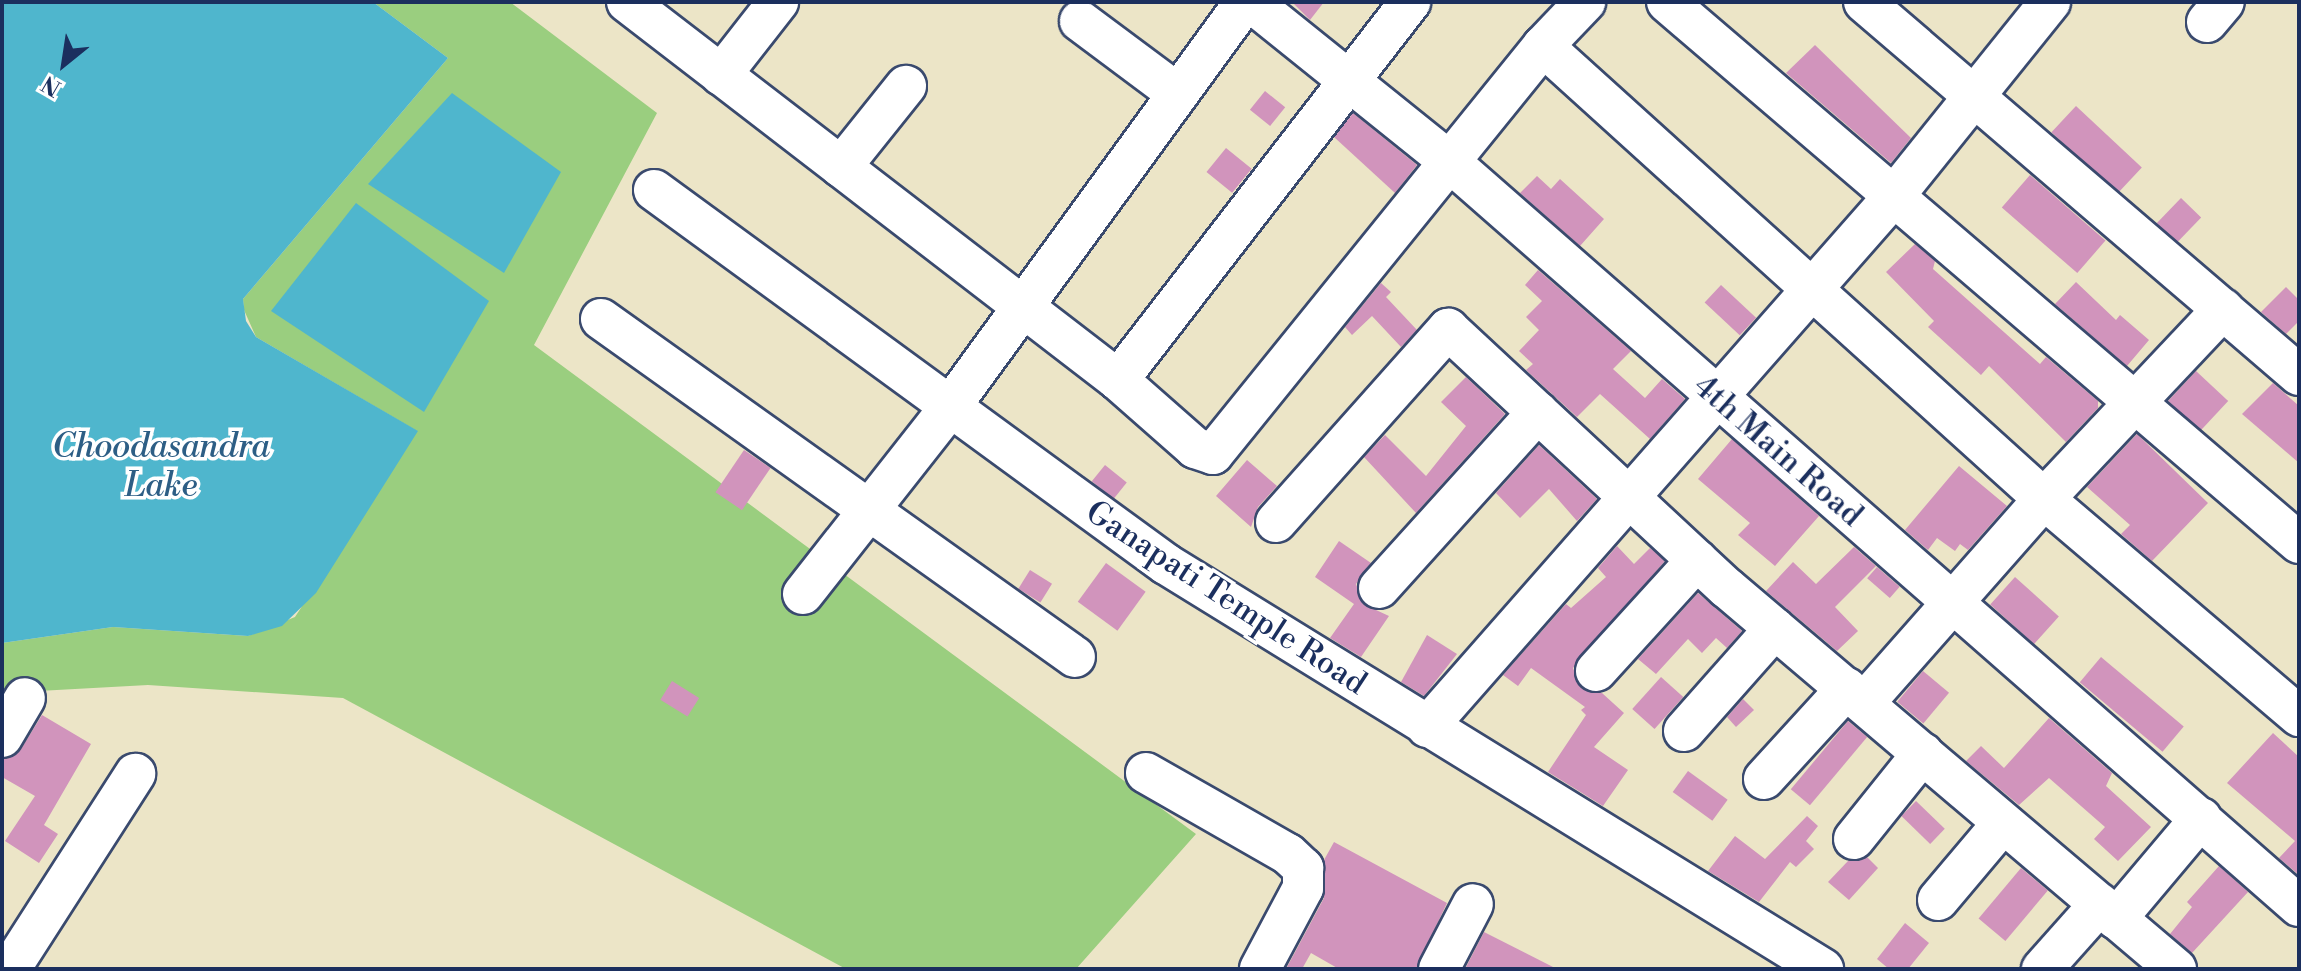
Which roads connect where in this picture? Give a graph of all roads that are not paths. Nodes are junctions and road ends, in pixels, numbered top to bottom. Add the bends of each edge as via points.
1 (778, 2) edge
2 (1245, 2) edge
3 (1251, 2) edge
4 (1410, 2) edge
5 (1585, 2) edge
6 (1667, 2) edge
7 (1864, 2) edge
8 (2050, 2) edge
9 (630, 3) edge
10 (1080, 21) dead end
11 (1543, 46) junction
12 (721, 75) junction
13 (1351, 78) junction
14 (906, 86) dead end
15 (1973, 93) junction
16 (1178, 94) junction
17 (1450, 162) junction
18 (841, 167) junction
19 (654, 190) dead end
20 (1894, 196) junction
21 (1812, 292) junction
22 (1022, 306) junction
23 (2223, 309) junction
24 (601, 319) dead end
25 (2299, 375) edge
26 (1118, 380) junction
27 (1719, 398) junction
28 (2136, 403) junction
29 (950, 407) junction
30 (1538, 412) junction
31 (1626, 494) junction
32 (2044, 499) junction
33 (870, 509) junction
34 (1276, 522) dead end
35 (2299, 543) edge
36 (1697, 560) junction
37 (1379, 588) dead end
38 (803, 594) dead end
39 (1955, 605) junction
40 (1775, 628) junction
41 (1075, 657) dead end
42 (1596, 671) dead end
43 (1856, 696) junction
44 (25, 698) dead end
45 (2299, 716) edge
46 (1427, 727) junction
47 (1684, 731) dead end
48 (2, 737) edge
49 (1923, 753) junction
50 (1146, 773) dead end
51 (135, 774) dead end
52 (1764, 779) dead end
53 (2201, 818) junction
54 (2002, 824) junction
55 (1854, 839) dead end
56 (1938, 900) dead end
57 (1473, 904) dead end
58 (2299, 906) edge
59 (2108, 911) junction
60 (10, 969) edge
61 (1260, 969) edge
62 (1439, 969) edge
63 (1823, 969) edge
64 (2042, 969) edge
65 (2176, 969) edge

1 - 12 street
2 - 16 street
3 - 13 street, 4th Main Road
4 - 13 street
5 - 11 street
6 - 20 street
7 - 15 street
8 - 15 street
9 - 12 street
10 - 16 street
11 - 17 street
11 - 21 street
12 - 18 street
13 - 17 street, 4th Main Road
13 - 26 street
14 - 18 street
15 - 20 street
15 - 23 street
16 - 22 street
17 - 26 street via 1213,454 1195,448
17 - 27 street, 4th Main Road
18 - 22 street
19 - 29 street, Ganapati Temple Road
20 - 21 street
20 - 28 street
21 - 27 street
21 - 32 street
22 - 26 street
22 - 29 street
23 - 25 street
23 - 28 street
24 - 33 street
27 - 31 street
27 - 39 street, 4th Main Road
28 - 32 street
28 - 35 street
29 - 33 street
29 - 46 street, Ganapati Temple Road via 1166,564
30 - 31 street
30 - 34 street via 1448,329
30 - 37 street
31 - 36 street
31 - 46 street
32 - 39 street
32 - 45 street
33 - 38 street
33 - 41 street
36 - 40 street
36 - 42 street
39 - 43 street
39 - 53 street, 4th Main Road
40 - 43 street
40 - 47 street
43 - 49 street
43 - 52 street
44 - 48 street
46 - 63 street, Ganapati Temple Road
49 - 54 street
49 - 55 street
50 - 61 street via 1288,854 1303,868 1303,888
51 - 60 street
53 - 58 street, 4th Main Road
53 - 59 street
54 - 56 street
54 - 59 street
57 - 62 street
59 - 64 street
59 - 65 street

